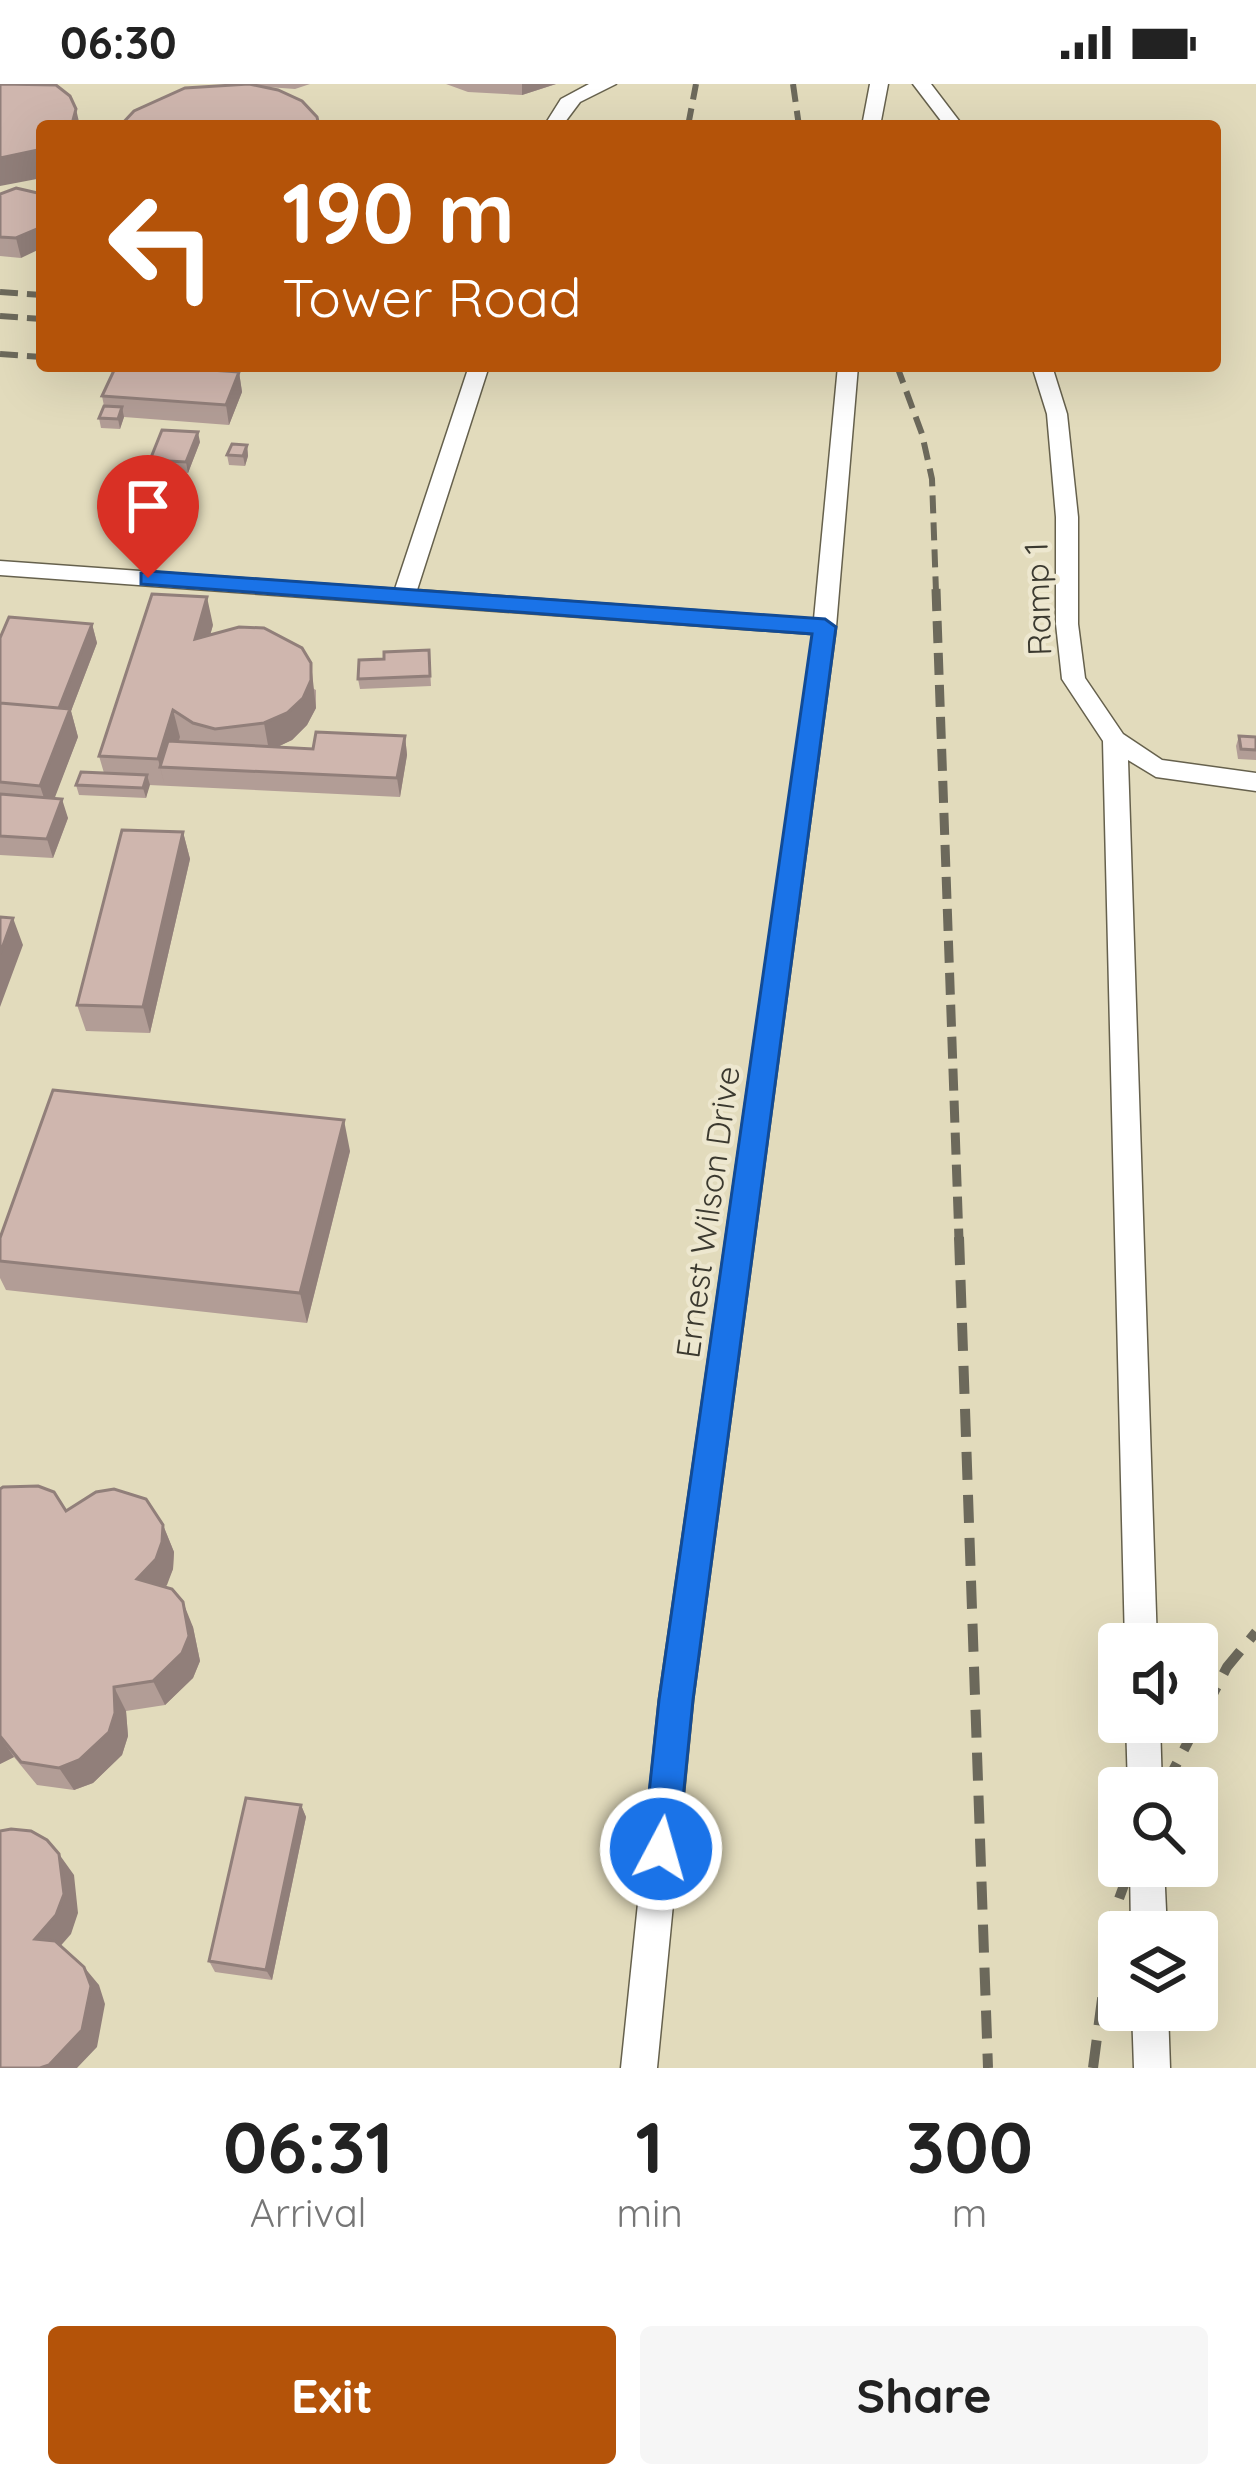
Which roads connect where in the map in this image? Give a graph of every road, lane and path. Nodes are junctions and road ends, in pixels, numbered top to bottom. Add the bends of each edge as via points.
1 (607, 84) edge
2 (879, 84) edge
3 (922, 84) edge
4 (556, 120) edge
5 (873, 120) edge
6 (949, 120) edge
7 (477, 372) edge
8 (847, 372) edge
9 (1044, 372) edge
10 (0, 568) edge
11 (404, 596) junction
12 (825, 627) junction
13 (1115, 740) junction
14 (1256, 782) edge
15 (1140, 1623) edge
16 (1151, 2031) edge
17 (639, 2068) edge
18 (1152, 2068) edge

1 - 4 lane via 574,95
2 - 5 lane
3 - 6 lane
7 - 11 lane
8 - 12 lane, Ernest Wilson Drive
9 - 13 lane, Ramp 1 via 1057,414 1074,680
10 - 11 lane
11 - 12 lane
12 - 17 lane, Ernest Wilson Drive via 676,1700
13 - 14 lane, Ramp 1 via 1156,768
13 - 15 lane
16 - 18 lane

